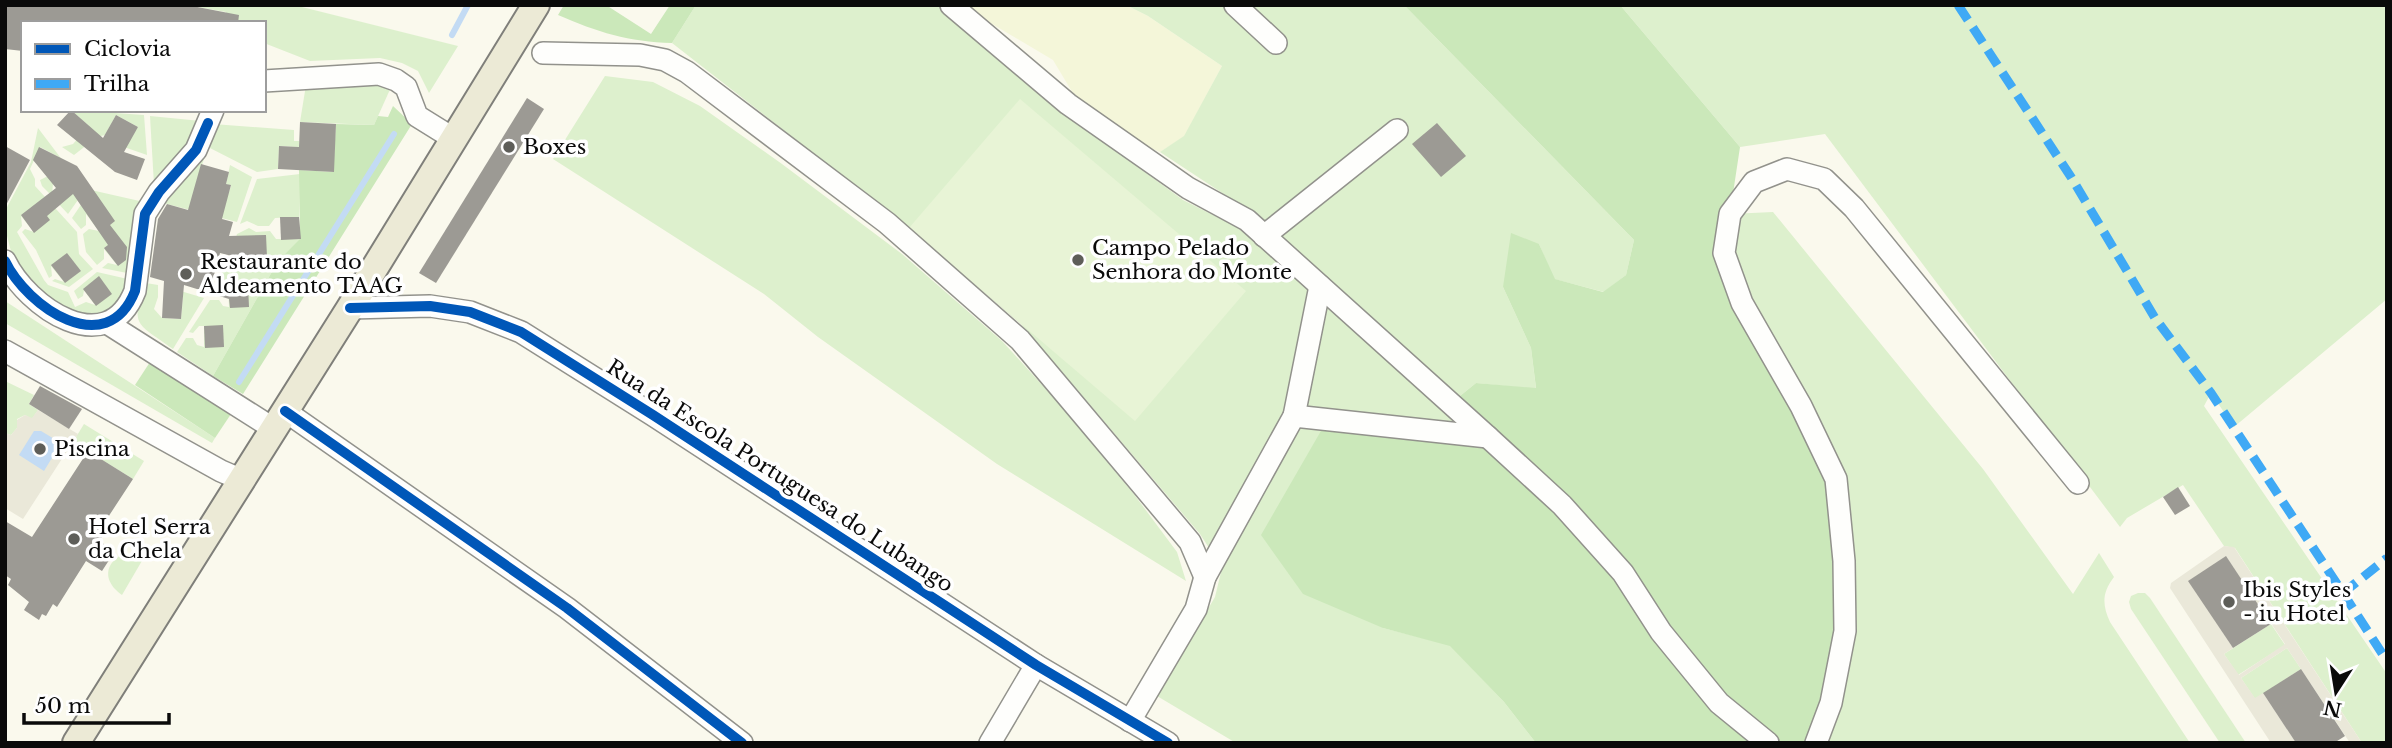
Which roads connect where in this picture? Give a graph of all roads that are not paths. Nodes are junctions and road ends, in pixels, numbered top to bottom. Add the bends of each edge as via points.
1 (536, 5) edge
2 (951, 5) edge
3 (1235, 5) edge
4 (1276, 43) dead end
5 (543, 53) dead end
6 (266, 81) edge
7 (211, 117) edge
8 (1397, 130) dead end
9 (454, 139) junction
10 (1264, 236) junction
11 (5, 261) edge
12 (1320, 286) junction
13 (350, 308) junction
14 (107, 323) junction
15 (5, 351) edge
16 (1294, 415) junction
17 (280, 420) junction
18 (1488, 437) junction
19 (242, 480) junction
20 (2078, 483) dead end
21 (1205, 577) junction
22 (1036, 666) junction
23 (1130, 721) junction
24 (76, 743) edge
25 (742, 743) edge
26 (990, 743) edge
27 (1168, 743) edge
28 (1768, 743) edge
29 (1816, 743) edge

1 - 9 main road
2 - 10 street via 1068,104 1188,188 1247,220
3 - 4 street
5 - 21 street via 640,55 665,60 887,223 1020,340 1190,542
6 - 9 street via 379,75 396,80 406,87 417,116
7 - 14 street via 196,150 145,214 135,292 125,311
8 - 10 street
9 - 13 main road
10 - 12 street
11 - 14 street via 21,286 63,319 81,325
12 - 16 street
12 - 18 street
13 - 17 main road
13 - 22 street, Rua da Escola Portuguesa do Lubango via 430,306 470,312 521,332
14 - 17 street
15 - 19 street
16 - 18 street
16 - 21 street
17 - 19 main road
17 - 25 street via 567,608
18 - 28 street via 1563,505 1623,573 1661,632 1719,704
19 - 24 main road
20 - 29 street via 1854,208 1824,179 1787,169 1754,182 1730,215 1724,253 1742,303 1801,406 1836,479 1845,631 1831,703
21 - 23 street via 1196,609
22 - 23 street, Rua da Escola Portuguesa do Lubango
22 - 26 street
23 - 27 street, Rua da Escola Portuguesa do Lubango

